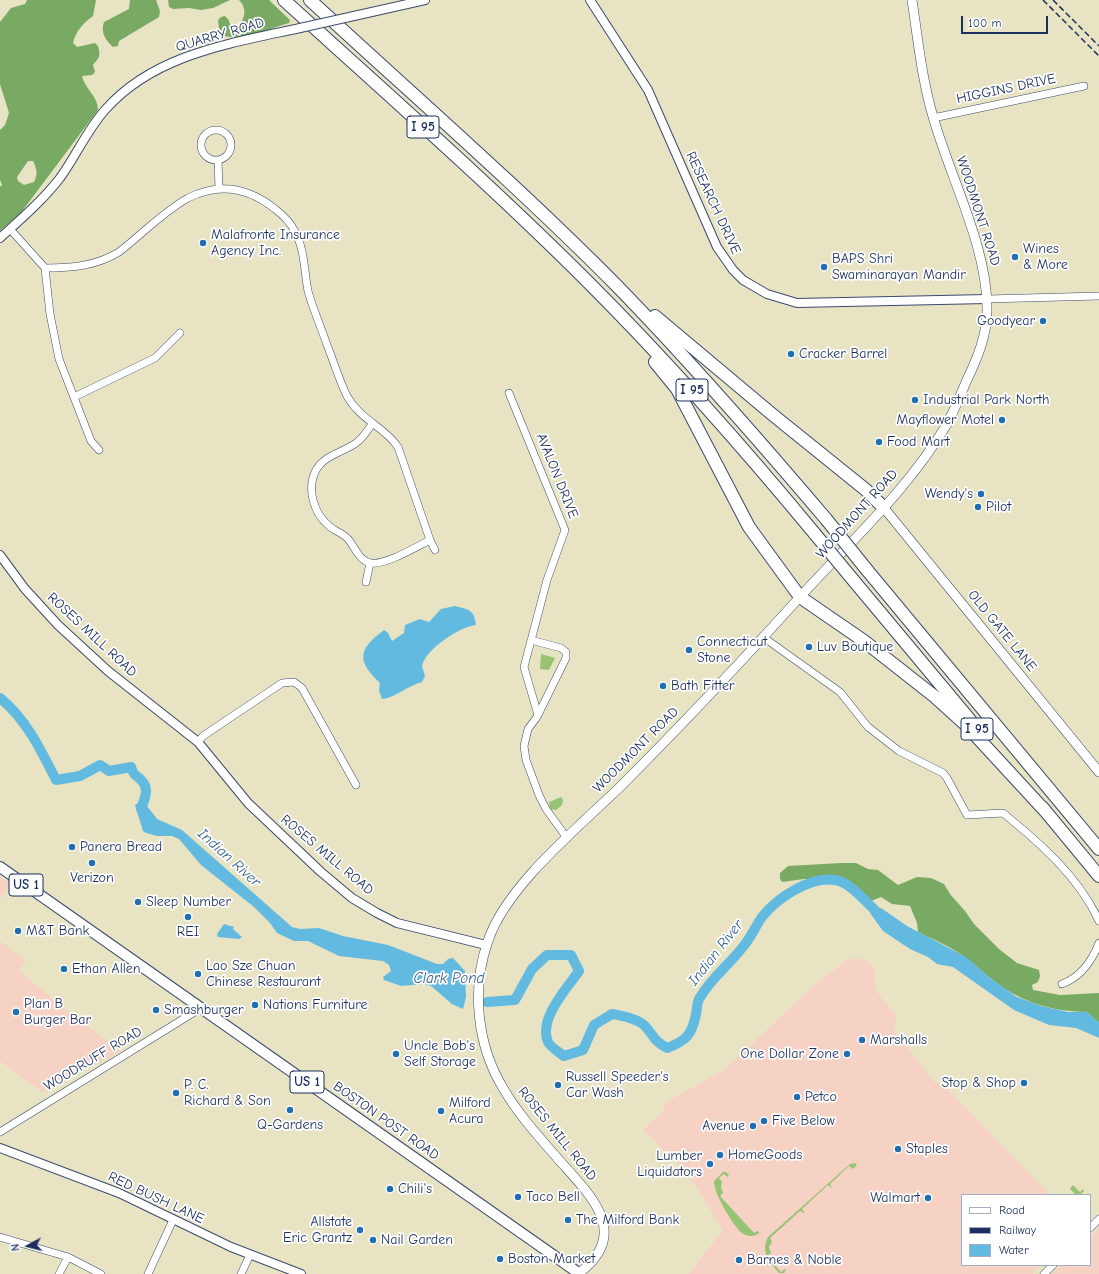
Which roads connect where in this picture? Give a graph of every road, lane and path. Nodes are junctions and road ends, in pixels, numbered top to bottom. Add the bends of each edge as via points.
1 (284, 0) edge
2 (310, 0) edge
3 (425, 0) edge
4 (590, 0) edge
5 (912, 0) edge
6 (1084, 86) dead end
7 (933, 118) junction
8 (218, 160) junction
9 (219, 189) junction
10 (10, 229) junction
11 (0, 238) edge
12 (560, 254) junction
13 (45, 268) junction
14 (601, 271) junction
15 (1099, 296) edge
16 (987, 299) junction
17 (180, 333) dead end
18 (509, 393) dead end
19 (74, 397) junction
20 (372, 424) junction
21 (99, 450) dead end
22 (884, 508) junction
23 (430, 540) junction
24 (435, 550) dead end
25 (0, 555) edge
26 (370, 563) junction
27 (366, 582) dead end
28 (800, 597) junction
29 (764, 637) junction
30 (531, 640) junction
31 (538, 715) junction
32 (198, 742) junction
33 (1099, 772) edge
34 (356, 784) dead end
35 (1047, 813) junction
36 (567, 838) junction
37 (1099, 849) edge
38 (0, 867) edge
39 (1099, 876) edge
40 (1099, 921) edge
41 (1099, 943) edge
42 (486, 945) junction
43 (1062, 984) dead end
44 (201, 1008) junction
45 (0, 1132) edge
46 (0, 1148) edge
47 (173, 1220) junction
48 (1099, 1220) edge
49 (1091, 1227) edge
50 (0, 1236) edge
51 (250, 1255) junction
52 (68, 1258) junction
53 (1052, 1266) edge
54 (59, 1274) edge
55 (102, 1274) edge
56 (148, 1274) edge
57 (241, 1274) edge
58 (301, 1274) edge
59 (579, 1274) edge
60 (1044, 1274) edge

1 - 12 highway, I 95
2 - 14 highway, I 95
3 - 10 street, QUARRY ROAD, bridge via 200,52 167,65 136,83 106,108 60,177 40,202
4 - 16 street, RESEARCH DRIVE via 648,90 724,260 743,280 767,294 797,303
5 - 7 main road, WOODMONT ROAD
6 - 7 street, HIGGINS DRIVE
7 - 16 main road, WOODMONT ROAD via 982,265
8 - 8 street via 228,153 231,142 224,132 212,130 203,136 201,148 207,157
8 - 9 street
9 - 13 street via 205,191 187,199 110,258 72,268
9 - 20 street via 245,192 261,198 281,214 295,230 303,256 311,300 342,384 356,410
10 - 11 street, QUARRY ROAD
10 - 13 street
12 - 28 highway via 677,389 750,528
12 - 35 highway, I 95, bridge via 688,386 748,454
13 - 19 street via 59,360
14 - 22 highway via 866,490
14 - 37 highway, I 95, bridge via 714,388
15 - 16 street
16 - 22 main road, WOODMONT ROAD via 986,328 979,352 949,419 924,458
17 - 19 street via 155,358
18 - 30 street, AVALON DRIVE via 565,530 547,579
19 - 21 street via 91,440
20 - 23 street via 390,437 400,453
20 - 26 street via 356,443 323,462 315,472 312,486 313,501 323,520 346,537 363,560
22 - 28 main road, WOODMONT ROAD
22 - 33 main road, OLD GATE LANE
23 - 24 street
23 - 26 street via 385,561
25 - 32 street, ROSES MILL ROAD via 43,610 84,650
26 - 27 street
28 - 29 main road, WOODMONT ROAD
28 - 35 highway via 864,641 934,696 965,724
29 - 36 main road, WOODMONT ROAD via 682,725
29 - 40 street via 840,692 868,727 899,751 943,773 967,816 1003,813 1072,877
30 - 31 street, AVALON DRIVE via 524,667
30 - 31 street via 561,648 566,655
31 - 36 street via 525,735 525,756 546,809
32 - 34 street via 203,736 282,683 294,682 302,688
32 - 42 street, ROSES MILL ROAD via 248,803 352,898 397,923
35 - 39 highway, I 95
36 - 42 main road, WOODMONT ROAD via 515,894 497,920
38 - 44 main road, BOSTON POST ROAD / US 1
41 - 43 street via 1083,971 1076,978
42 - 59 main road, ROSES MILL ROAD via 478,1006 483,1037 494,1071 519,1112 592,1197 602,1218 604,1231 600,1248 589,1266
44 - 45 street, WOODRUFF ROAD
44 - 59 main road, BOSTON POST ROAD / US 1
46 - 47 street, RED BUSH LANE via 119,1193
47 - 51 street, RED BUSH LANE
47 - 56 street
48 - 49 street
50 - 52 street
51 - 57 street
51 - 58 street, RED BUSH LANE
52 - 54 street
52 - 55 street
53 - 60 street

